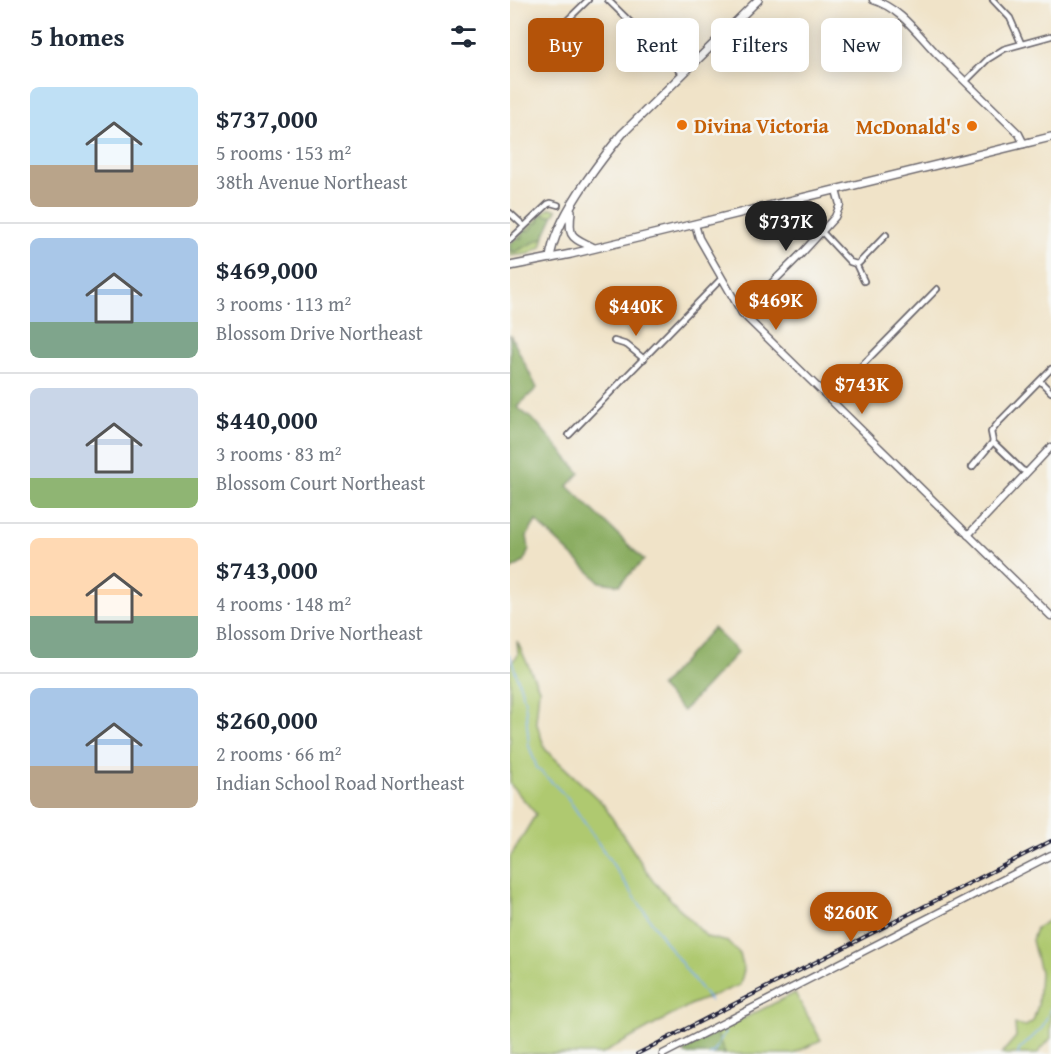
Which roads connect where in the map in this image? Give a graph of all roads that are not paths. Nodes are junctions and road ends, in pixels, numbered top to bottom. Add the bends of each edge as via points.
1 (588, 0) edge
2 (608, 0) edge
3 (758, 0) edge
4 (873, 0) edge
5 (993, 0) edge
6 (570, 18) edge
7 (1051, 36) edge
8 (1021, 43) junction
9 (683, 74) junction
10 (966, 81) junction
11 (1051, 137) edge
12 (1024, 144) junction
13 (836, 190) junction
14 (558, 205) dead end
15 (571, 207) junction
16 (510, 213) edge
17 (695, 224) junction
18 (524, 226) junction
19 (822, 232) junction
20 (886, 235) dead end
21 (511, 238) edge
22 (594, 248) junction
23 (550, 258) junction
24 (856, 264) junction
25 (510, 266) edge
26 (721, 279) junction
27 (864, 281) dead end
28 (937, 289) dead end
29 (742, 313) junction
30 (614, 341) dead end
31 (644, 358) junction
32 (1051, 369) edge
33 (1040, 381) junction
34 (1051, 392) edge
35 (829, 399) junction
36 (569, 435) dead end
37 (993, 442) junction
38 (1051, 447) edge
39 (972, 466) dead end
40 (1027, 472) junction
41 (968, 535) junction
42 (1051, 616) edge
43 (1051, 855) edge
44 (663, 1054) edge

1 - 6 street
2 - 9 street
3 - 9 main road
4 - 10 street via 900,15
5 - 8 street via 1010,18
7 - 8 street
8 - 10 street via 996,53
9 - 15 main road via 622,134
10 - 12 street via 1019,134
11 - 12 main road
12 - 13 main road
13 - 17 main road
13 - 19 street via 839,210
14 - 18 street via 548,204
15 - 22 main road via 570,234
15 - 23 main road via 553,240
16 - 18 street
17 - 22 main road
17 - 26 street
18 - 21 street
19 - 24 street
19 - 29 street
20 - 24 street
22 - 23 main road
23 - 25 main road
24 - 27 street
26 - 29 street
26 - 31 street
28 - 35 street
29 - 35 street
30 - 31 street
31 - 36 street
32 - 33 street
33 - 34 street
33 - 37 street via 991,432
35 - 41 street
37 - 39 street
37 - 40 street
38 - 40 street
40 - 41 street
41 - 42 street
43 - 44 street

